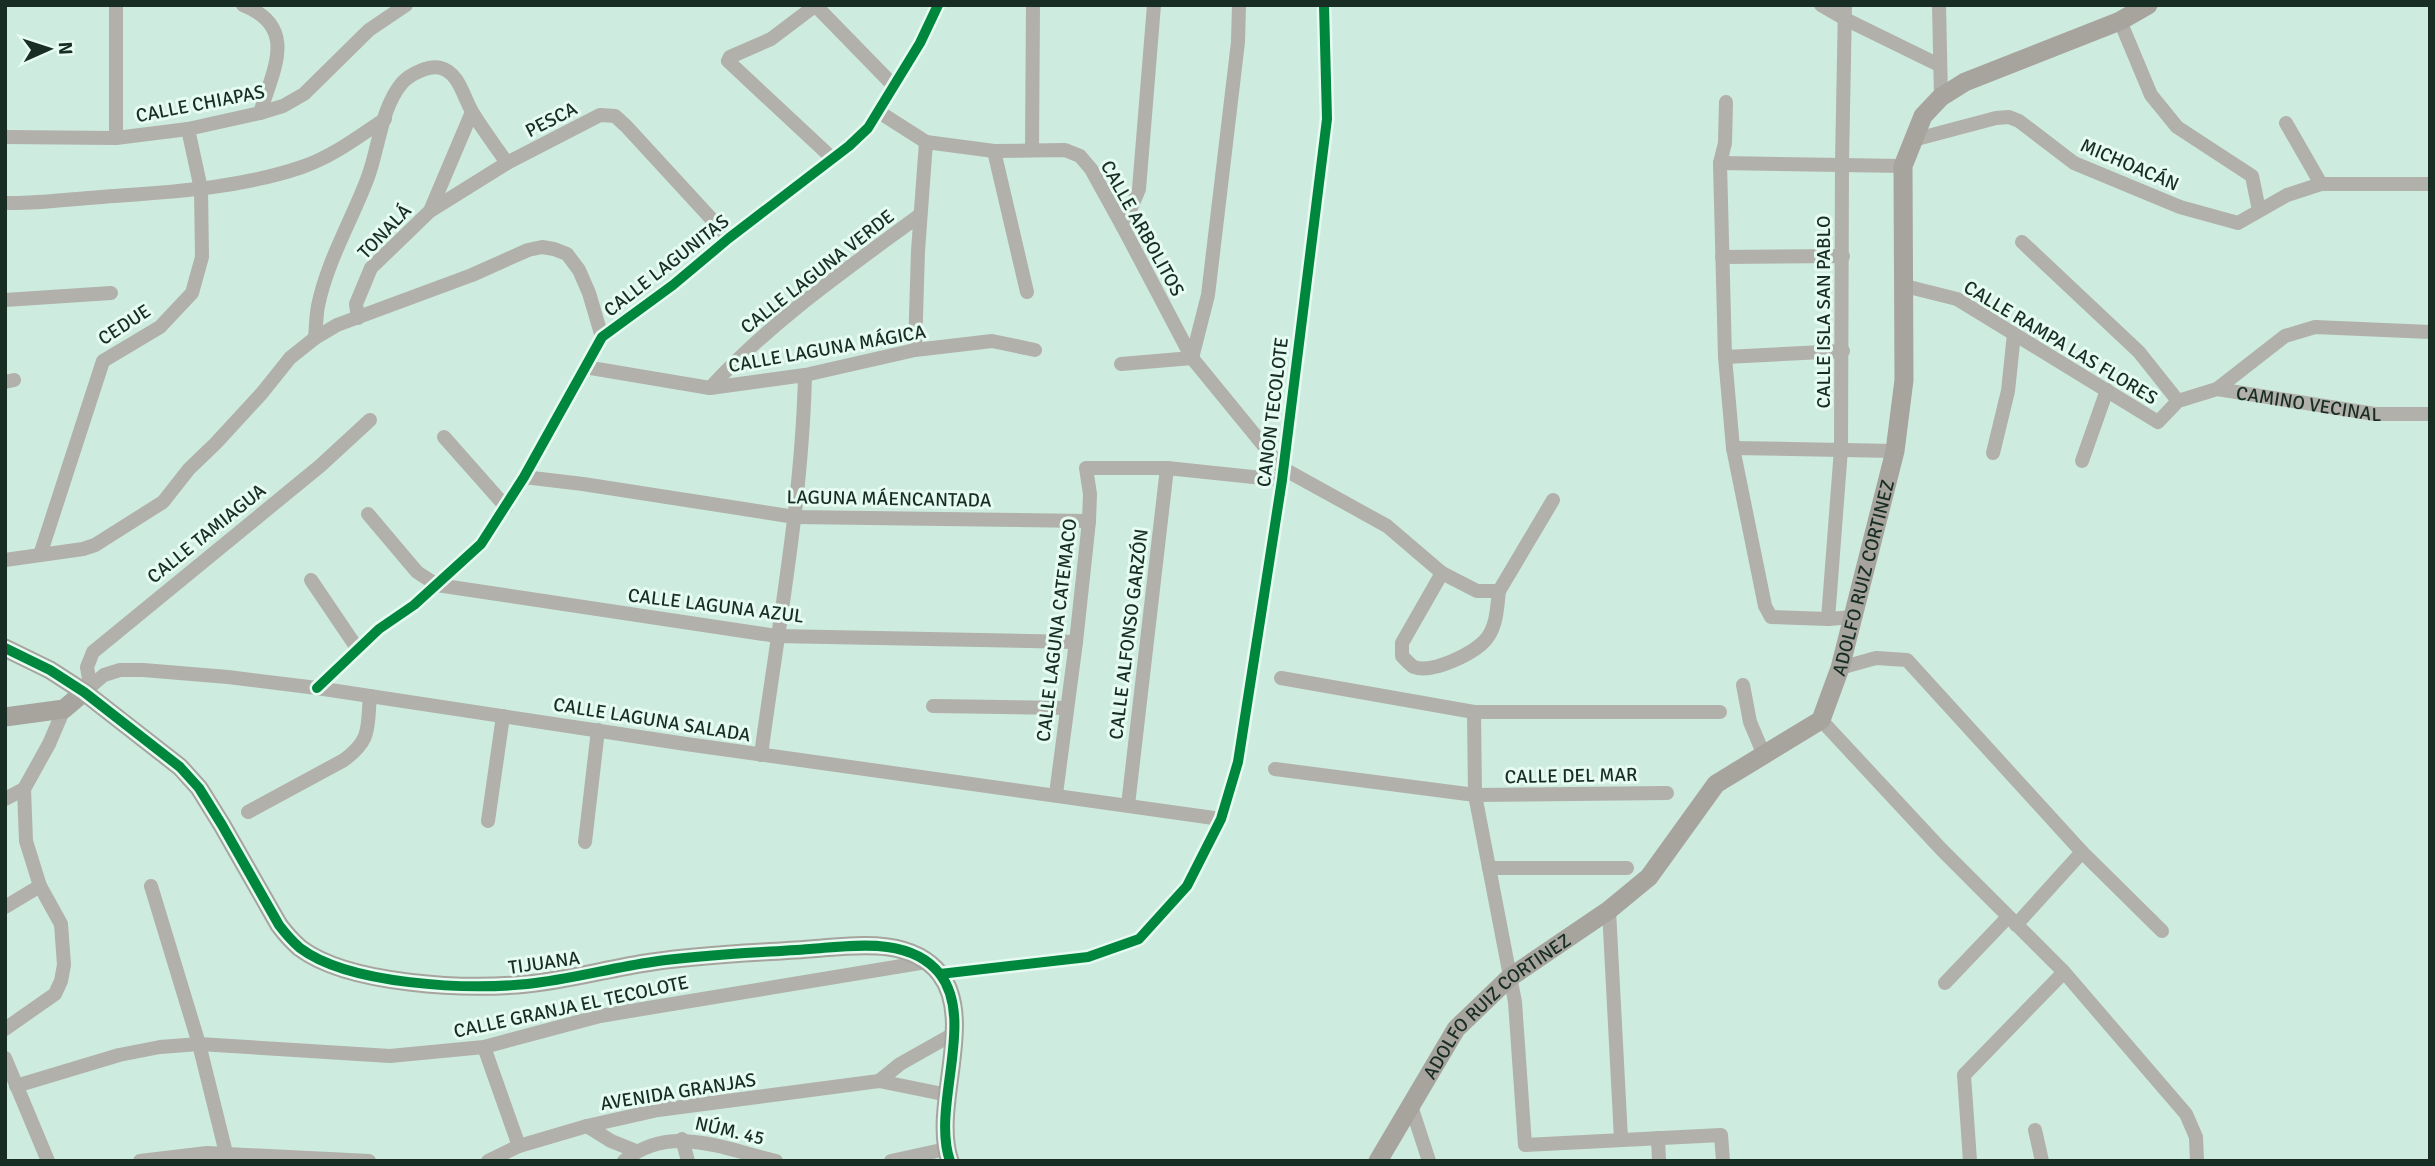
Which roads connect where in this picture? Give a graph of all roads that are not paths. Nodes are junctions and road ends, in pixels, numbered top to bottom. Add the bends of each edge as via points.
1 (116, 5) edge
2 (243, 5) edge
3 (406, 5) edge
4 (938, 5) edge
5 (1033, 5) edge
6 (1154, 5) edge
7 (1239, 5) edge
8 (1324, 5) edge
9 (1821, 5) edge
10 (1939, 5) edge
11 (2148, 5) edge
12 (816, 6) edge
13 (1845, 12) edge
14 (2120, 21) junction
15 (1939, 65) junction
16 (894, 86) junction
17 (1941, 97) junction
18 (1726, 102) dead end
19 (472, 112) junction
20 (260, 113) junction
21 (878, 113) junction
22 (385, 119) junction
23 (2286, 123) dead end
24 (188, 130) junction
25 (5, 137) edge
26 (116, 138) junction
27 (1913, 140) junction
28 (926, 142) junction
29 (1032, 150) junction
30 (994, 151) junction
31 (832, 159) junction
32 (507, 163) junction
33 (1720, 163) junction
34 (1842, 163) junction
35 (1903, 166) junction
36 (2321, 184) junction
37 (2430, 184) edge
38 (201, 189) junction
39 (5, 203) edge
40 (2259, 210) junction
41 (430, 211) junction
42 (920, 215) junction
43 (1123, 227) junction
44 (729, 238) junction
45 (2022, 242) dead end
46 (1843, 256) junction
47 (1723, 257) junction
48 (1905, 286) junction
49 (1027, 292) dead end
50 (111, 293) dead end
51 (5, 300) edge
52 (358, 318) junction
53 (2430, 331) edge
54 (2014, 334) junction
55 (602, 337) junction
56 (315, 338) junction
57 (915, 350) junction
58 (1035, 350) dead end
59 (1843, 351) junction
60 (1725, 357) junction
61 (1192, 358) junction
62 (1121, 364) dead end
63 (585, 367) junction
64 (805, 375) junction
65 (710, 388) junction
66 (2217, 389) junction
67 (2107, 390) junction
68 (2178, 401) junction
69 (2430, 414) edge
70 (370, 420) dead end
71 (2158, 422) joint
72 (444, 437) dead end
73 (1733, 448) junction
74 (1841, 449) junction
75 (1895, 451) junction
76 (1993, 453) dead end
77 (2082, 461) dead end
78 (1167, 468) junction
79 (1282, 474) junction
80 (524, 477) junction
81 (1553, 500) dead end
82 (506, 507) junction
83 (368, 514) dead end
84 (795, 517) junction
85 (1089, 521) junction
86 (40, 555) junction
87 (5, 560) edge
88 (1442, 573) junction
89 (311, 580) dead end
90 (437, 585) junction
91 (1499, 591) junction
92 (1853, 617) junction
93 (1828, 619) junction
94 (777, 636) junction
95 (1076, 642) junction
96 (5, 648) edge
97 (357, 648) junction
98 (1840, 667) junction
99 (1281, 678) dead end
100 (1742, 685) dead end
101 (317, 688) junction
102 (87, 689) junction
103 (370, 695) junction
104 (933, 706) dead end
105 (1067, 708) junction
106 (64, 709) junction
107 (1474, 712) junction
108 (1720, 712) dead end
109 (503, 716) junction
110 (5, 718) edge
111 (1821, 720) junction
112 (598, 730) junction
113 (761, 755) junction
114 (1764, 755) junction
115 (1275, 769) dead end
116 (24, 789) junction
117 (1667, 793) dead end
118 (1056, 794) junction
119 (1475, 795) junction
120 (5, 799) edge
121 (1128, 805) junction
122 (248, 813) dead end
123 (1221, 819) junction
124 (488, 821) dead end
125 (585, 842) dead end
126 (2082, 852) junction
127 (1489, 868) junction
128 (1627, 868) dead end
129 (40, 886) junction
130 (151, 886) dead end
131 (5, 907) edge
132 (1609, 910) junction
133 (2012, 921) junction
134 (2162, 931) dead end
135 (933, 968) junction
136 (2064, 972) junction
137 (1509, 978) junction
138 (1945, 983) dead end
139 (5, 1029) edge
140 (955, 1033) junction
141 (199, 1044) junction
142 (484, 1047) junction
143 (5, 1058) edge
144 (879, 1081) junction
145 (16, 1086) junction
146 (948, 1095) junction
147 (1411, 1106) junction
148 (587, 1126) junction
149 (2035, 1130) dead end
150 (1658, 1138) junction
151 (682, 1139) junction
152 (1621, 1139) junction
153 (519, 1146) junction
154 (636, 1151) junction
155 (226, 1153) junction
156 (948, 1155) edge
157 (48, 1161) edge
158 (140, 1161) edge
159 (369, 1161) edge
160 (488, 1161) edge
161 (624, 1161) edge
162 (688, 1161) edge
163 (776, 1161) edge
164 (891, 1161) edge
165 (1378, 1161) edge
166 (1429, 1161) edge
167 (1659, 1161) edge
168 (1723, 1161) edge
169 (1970, 1161) edge
170 (2042, 1161) edge
171 (2197, 1161) edge

1 - 26 street
2 - 20 street via 268,19 277,41
3 - 20 street, CALLE CHIAPAS via 369,30 304,94
4 - 16 street, CALLE LAGUNITAS
5 - 29 street
6 - 43 street via 1139,189
7 - 61 street, CALLE ARBOLITOS via 1208,296
8 - 79 street, CANON TECOLOTE via 1327,119
9 - 13 street
10 - 15 street
11 - 14 main road, ADOLFO RUIZ CORTINEZ
12 - 16 street
12 - 31 street via 771,39 730,57 729,64
13 - 15 street
13 - 34 street, CALLE ISLA SAN PABLO
14 - 17 main road, ADOLFO RUIZ CORTINEZ via 1965,82
14 - 40 street via 2151,95 2177,127 2252,176
15 - 17 street
16 - 21 street, CALLE LAGUNITAS
17 - 27 main road, ADOLFO RUIZ CORTINEZ via 1923,116
18 - 33 street
19 - 22 street via 456,80 437,67 403,82
19 - 32 street
19 - 41 street
20 - 24 street, CALLE CHIAPAS
21 - 28 street, CALLE ARBOLITOS
21 - 31 street, CALLE LAGUNITAS via 868,128
22 - 38 street via 303,167
22 - 56 street via 368,177 324,285
23 - 36 street
24 - 26 street, CALLE CHIAPAS
24 - 38 street, CEDUE
25 - 26 street, CALLE CHIAPAS
27 - 35 main road, ADOLFO RUIZ CORTINEZ
27 - 40 street, MICHOACÁN via 2009,117 2074,163 2180,207 2238,223
28 - 30 street, CALLE ARBOLITOS
28 - 42 street
29 - 30 street, CALLE ARBOLITOS
29 - 43 street, CALLE ARBOLITOS via 1065,150 1080,156
30 - 49 street
31 - 44 street, CALLE LAGUNITAS
32 - 41 street, PESCA
32 - 44 street, PESCA via 600,115 615,116
33 - 34 street
33 - 47 street
34 - 35 street
34 - 46 street, CALLE ISLA SAN PABLO
35 - 48 main road, ADOLFO RUIZ CORTINEZ
36 - 37 street, MICHOACÁN
36 - 40 street, MICHOACÁN
38 - 39 street
38 - 86 street, CEDUE via 202,257 192,293 160,327 103,360
41 - 52 street, TONALÁ via 371,268 356,304
42 - 57 street
42 - 65 street, CALLE LAGUNA VERDE via 766,333
43 - 61 street, CALLE ARBOLITOS
44 - 55 street, CALLE LAGUNITAS
45 - 68 street via 2139,352
46 - 47 street
46 - 59 street, CALLE ISLA SAN PABLO
47 - 60 street
48 - 54 street, CALLE RAMPA LAS FLORES via 1957,299
48 - 75 main road, ADOLFO RUIZ CORTINEZ via 1904,380
50 - 51 street
52 - 55 street via 542,247 567,254 579,270
52 - 56 street
53 - 66 street via 2315,327 2286,336
54 - 67 street, CALLE RAMPA LAS FLORES
54 - 76 street via 2008,391
55 - 63 street, CALLE LAGUNITAS
56 - 86 street via 290,358 163,502 95,545
57 - 58 street, CALLE LAGUNA MÁGICA via 992,341
57 - 64 street, CALLE LAGUNA MÁGICA
59 - 60 street
59 - 74 street, CALLE ISLA SAN PABLO
60 - 73 street
61 - 62 street
61 - 79 street, CALLE ARBOLITOS
63 - 65 street, CALLE LAGUNA MÁGICA
63 - 80 street, CALLE LAGUNITAS
64 - 65 street, CALLE LAGUNA MÁGICA
64 - 84 street
66 - 68 street, CAMINO VECINAL
66 - 69 street, CAMINO VECINAL via 2375,414
67 - 71 street, CALLE RAMPA LAS FLORES
67 - 77 street
68 - 71 street, CAMINO VECINAL
70 - 102 street, CALLE TAMIAGUA via 93,652 87,667
72 - 82 street
73 - 74 street
73 - 93 street via 1771,617
74 - 75 street
74 - 93 street, CALLE ISLA SAN PABLO
75 - 92 main road, ADOLFO RUIZ CORTINEZ
78 - 79 street
78 - 85 street, CALLE LAGUNA CATEMACO via 1088,467
78 - 121 street, CALLE ALFONSO GARZÓN
79 - 88 street via 1387,526
79 - 123 street, CANON TECOLOTE via 1238,762
80 - 82 street, CALLE LAGUNITAS
80 - 84 street, LAGUNA MÁENCANTADA
81 - 91 street
82 - 90 street, CALLE LAGUNITAS via 481,544
83 - 90 street via 417,572
84 - 85 street, LAGUNA MÁENCANTADA
84 - 94 street
85 - 95 street, CALLE LAGUNA CATEMACO
86 - 87 street
88 - 91 street via 1477,591
88 - 91 street via 1402,643 1402,656 1413,667 1439,666 1472,652 1488,638
89 - 97 street
90 - 94 street, CALLE LAGUNA AZUL
90 - 97 street, CALLE LAGUNITAS
92 - 93 street
92 - 98 main road, ADOLFO RUIZ CORTINEZ
94 - 95 street, CALLE LAGUNA AZUL
94 - 113 street
95 - 105 street, CALLE LAGUNA CATEMACO
96 - 102 main road, TIJUANA
97 - 101 street, CALLE LAGUNITAS
98 - 111 main road, ADOLFO RUIZ CORTINEZ
98 - 126 street via 1876,658 1907,660
99 - 107 street
100 - 114 street
101 - 102 street, CALLE LAGUNA SALADA via 120,670 104,675
101 - 103 street, CALLE LAGUNA SALADA
102 - 106 main road
102 - 135 main road, TIJUANA via 199,788 287,935 300,948 340,968 393,979 487,986 550,981 651,962 847,947 895,948
103 - 109 street, CALLE LAGUNA SALADA
103 - 122 street via 367,736 358,749
104 - 105 street
105 - 118 street, CALLE LAGUNA CATEMACO
106 - 110 main road
106 - 116 street
107 - 108 street
107 - 119 street
109 - 112 street, CALLE LAGUNA SALADA
109 - 124 street
111 - 114 main road, ADOLFO RUIZ CORTINEZ
111 - 133 street
112 - 113 street, CALLE LAGUNA SALADA
112 - 125 street
113 - 118 street, CALLE LAGUNA SALADA
114 - 132 main road, ADOLFO RUIZ CORTINEZ via 1716,784 1649,877
115 - 119 street, CALLE DEL MAR
116 - 120 street
116 - 129 street via 26,841
117 - 119 street, CALLE DEL MAR
118 - 121 street, CALLE LAGUNA SALADA
119 - 127 street
121 - 123 street, CALLE LAGUNA SALADA
123 - 135 street, CALLE GRANJA EL TECOLOTE via 1187,886 1139,939 1088,957
126 - 133 street
126 - 134 street
127 - 128 street
127 - 137 street
129 - 131 street
129 - 139 street via 61,925 61,981 55,994
130 - 141 street
132 - 137 main road, ADOLFO RUIZ CORTINEZ
132 - 152 street
133 - 136 street
133 - 138 street
135 - 140 main road via 951,1002
135 - 142 street, CALLE GRANJA EL TECOLOTE via 600,1016
136 - 169 street via 1964,1075
136 - 171 street via 2186,1114 2196,1137
137 - 147 main road, ADOLFO RUIZ CORTINEZ via 1456,1029
137 - 152 street via 1515,1002 1525,1145
140 - 144 street, AVENIDA GRANJAS
140 - 146 main road
141 - 142 street, CALLE GRANJA EL TECOLOTE via 390,1056
141 - 145 street, CALLE GRANJA EL TECOLOTE via 119,1055
141 - 155 street
142 - 153 street
143 - 145 street
144 - 146 street, AVENIDA GRANJAS
144 - 148 street, AVENIDA GRANJAS via 658,1110
145 - 157 street
146 - 156 main road
147 - 165 main road, ADOLFO RUIZ CORTINEZ
147 - 166 street
148 - 153 street, AVENIDA GRANJAS
148 - 154 street
149 - 170 street
150 - 152 street
150 - 167 street
150 - 168 street via 1721,1135
151 - 154 street, NÚM. 45
151 - 162 street
151 - 163 street, NÚM. 45
153 - 160 street, AVENIDA GRANJAS
154 - 161 street
155 - 158 street
155 - 159 street
156 - 164 street

